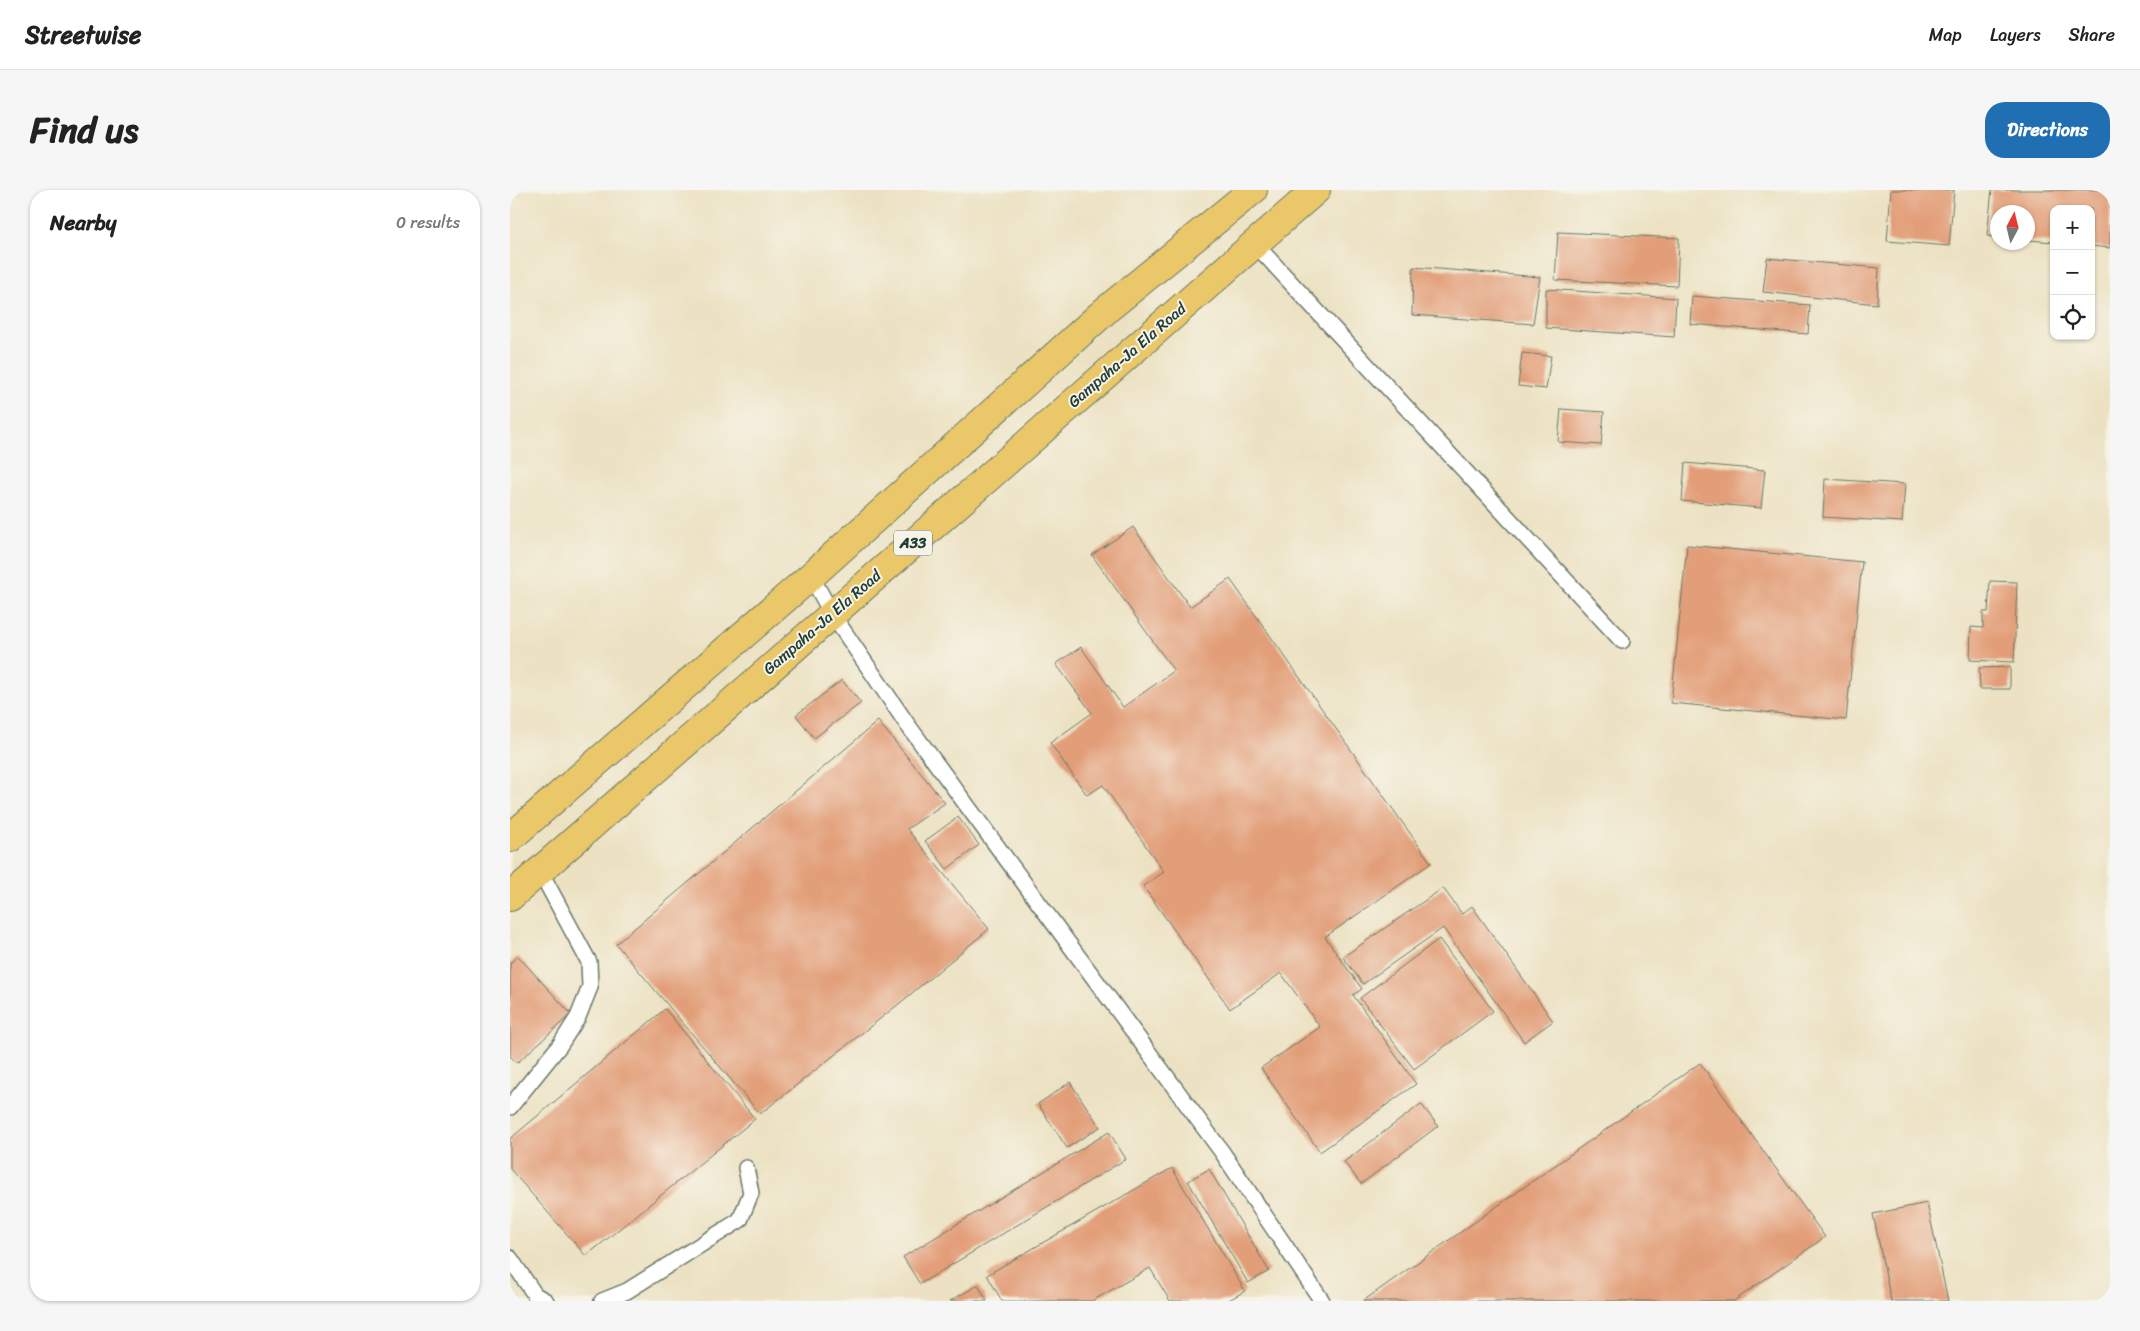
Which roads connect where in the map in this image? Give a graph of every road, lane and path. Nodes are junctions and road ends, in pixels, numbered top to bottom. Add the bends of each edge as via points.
1 (1252, 190) edge
2 (1316, 190) edge
3 (1256, 245) junction
4 (811, 576) junction
5 (832, 614) junction
6 (1622, 641) dead end
7 (510, 838) edge
8 (540, 871) junction
9 (510, 897) edge
10 (510, 1108) edge
11 (746, 1168) dead end
12 (510, 1258) edge
13 (546, 1301) edge
14 (602, 1301) edge
15 (1322, 1301) edge

1 - 4 highway, A33 via 1106,310
2 - 3 highway, Gampaha-Ja Ela Road / A33
3 - 5 highway, Gampaha-Ja Ela Road / A33
3 - 6 lane
4 - 5 lane
4 - 7 highway, A33
5 - 8 highway, Gampaha-Ja Ela Road / A33
5 - 15 lane via 908,724 1222,1152
8 - 9 highway, Gampaha-Ja Ela Road / A33
8 - 10 lane via 589,962 590,987 578,1017 560,1045
11 - 14 lane via 750,1193 740,1220 627,1291
12 - 13 lane via 536,1295

